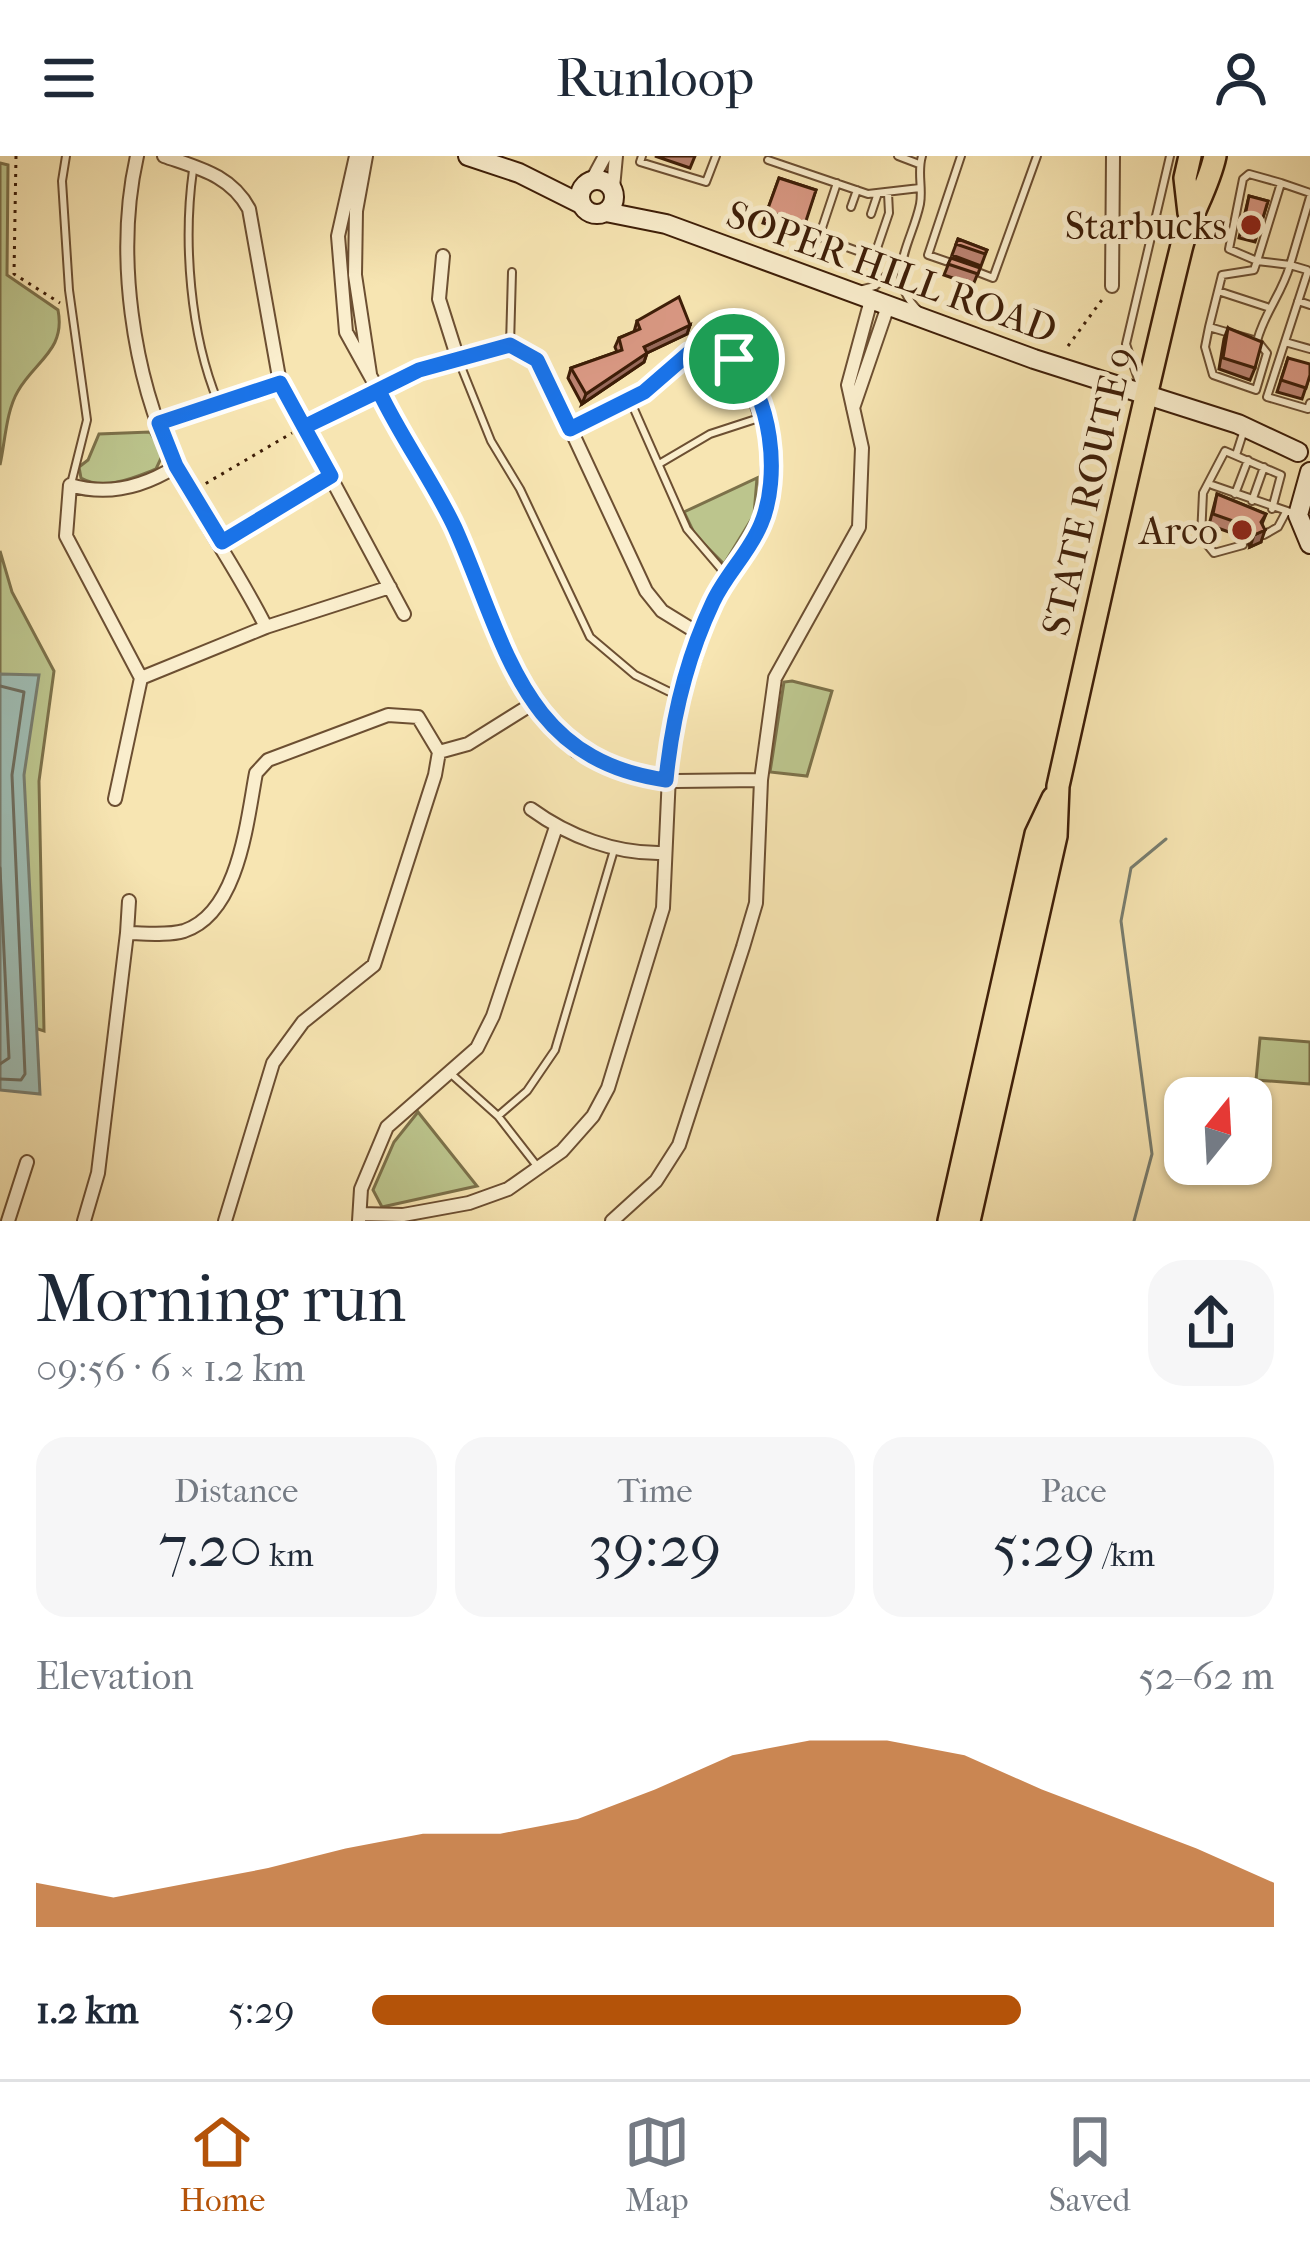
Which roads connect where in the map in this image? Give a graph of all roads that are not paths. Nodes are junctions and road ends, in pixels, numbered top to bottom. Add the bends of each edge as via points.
1 (66, 156) edge
2 (136, 156) edge
3 (164, 156) edge
4 (356, 156) edge
5 (366, 156) edge
6 (468, 156) edge
7 (605, 156) edge
8 (616, 156) edge
9 (642, 156) edge
10 (716, 156) edge
11 (898, 156) edge
12 (961, 156) edge
13 (1113, 156) edge
14 (1169, 156) edge
15 (1190, 156) edge
16 (1215, 156) edge
17 (1034, 157) edge
18 (768, 160) dead end
19 (921, 160) edge
20 (193, 166) junction
21 (837, 183) junction
22 (1281, 183) junction
23 (920, 188) junction
24 (586, 189) junction
25 (857, 190) junction
26 (878, 193) junction
27 (888, 193) junction
28 (1310, 195) edge
29 (611, 199) junction
30 (851, 207) dead end
31 (1190, 213) junction
32 (871, 214) dead end
33 (443, 256) dead end
34 (356, 258) junction
35 (337, 260) junction
36 (1257, 260) junction
37 (899, 264) junction
38 (1290, 265) junction
39 (1309, 271) edge
40 (512, 272) dead end
41 (1112, 286) road end
42 (1218, 291) junction
43 (849, 292) junction
44 (1298, 301) junction
45 (880, 303) junction
46 (1310, 305) edge
47 (1267, 307) junction
48 (929, 321) junction
49 (1209, 327) junction
50 (1257, 341) junction
51 (1285, 342) junction
52 (510, 345) junction
53 (1310, 350) edge
54 (457, 356) junction
55 (370, 375) junction
56 (280, 383) junction
57 (379, 391) junction
58 (1144, 397) junction
59 (630, 400) junction
60 (218, 402) junction
61 (1310, 404) edge
62 (763, 417) junction
63 (159, 423) junction
64 (304, 427) junction
65 (1245, 427) junction
66 (570, 429) junction
67 (1304, 444) edge
68 (1235, 455) junction
69 (1248, 460) junction
70 (659, 464) junction
71 (176, 466) junction
72 (1264, 467) junction
73 (1310, 472) edge
74 (331, 476) junction
75 (70, 485) junction
76 (1211, 485) junction
77 (1235, 494) junction
78 (1252, 501) junction
79 (1272, 508) junction
80 (1292, 513) junction
81 (1264, 535) edge
82 (222, 542) junction
83 (1310, 544) edge
84 (1244, 545) dead end
85 (728, 577) junction
86 (390, 587) junction
87 (404, 614) dead end
88 (266, 628) junction
89 (701, 635) junction
90 (141, 678) junction
91 (680, 697) junction
92 (532, 704) junction
93 (439, 752) junction
94 (666, 780) junction
95 (761, 780) junction
96 (1058, 786) junction
97 (115, 799) dead end
98 (531, 809) dead end
99 (556, 827) junction
100 (614, 848) junction
101 (662, 854) junction
102 (129, 901) dead end
103 (127, 933) junction
104 (450, 1073) junction
105 (498, 1116) junction
106 (27, 1162) dead end
107 (540, 1168) junction
108 (0, 1188) edge
109 (16, 1193) junction
110 (360, 1217) edge
111 (8, 1221) edge
112 (84, 1221) edge
113 (225, 1221) edge
114 (612, 1221) edge
115 (949, 1221) edge
116 (969, 1221) edge

1 - 75 lane via 71,310 87,420
2 - 63 street via 128,249 145,383
3 - 20 street
4 - 35 street
5 - 34 street
6 - 24 street
7 - 24 street
8 - 29 street
9 - 10 lane via 706,182
11 - 19 lane
12 - 17 lane via 928,254 993,278
13 - 41 street
14 - 58 lane via 1126,344
15 - 31 main road, STATE ROUTE 9
16 - 31 main road, STATE ROUTE 9
18 - 21 lane
19 - 23 lane
20 - 56 street via 226,179 249,209
20 - 60 lane via 191,277
21 - 25 lane
21 - 27 lane via 819,237 874,257
22 - 28 lane
22 - 36 lane
22 - 36 lane via 1243,179 1229,249
23 - 27 lane
23 - 37 lane
24 - 29 street
24 - 29 street via 595,214
25 - 26 lane
25 - 30 lane
26 - 27 lane
26 - 32 lane
28 - 38 lane
29 - 43 street, SOPER HILL ROAD
31 - 58 main road, STATE ROUTE 9
33 - 54 street via 439,299
34 - 35 lane
34 - 55 street
35 - 55 street via 346,332
36 - 38 lane
36 - 42 lane via 1254,270 1222,275
37 - 43 lane via 875,286
37 - 48 lane via 907,299
38 - 39 lane
38 - 47 lane via 1282,293
39 - 44 lane
40 - 52 lane
42 - 47 lane
42 - 49 lane
43 - 45 street, SOPER HILL ROAD
44 - 46 lane
44 - 51 lane
45 - 48 street, SOPER HILL ROAD
45 - 95 street via 848,385 864,478 859,527 775,678
47 - 50 lane
48 - 58 street, SOPER HILL ROAD
49 - 50 lane
49 - 50 lane via 1213,375 1256,389 1267,353
51 - 53 lane
51 - 61 lane via 1267,397
52 - 54 street
52 - 66 street via 537,360
54 - 57 street
54 - 91 lane via 590,637 635,675
55 - 57 street
56 - 60 lane
56 - 64 street
57 - 64 street
57 - 92 street via 454,526
58 - 65 street, SOPER HILL ROAD
58 - 96 main road, STATE ROUTE 9
59 - 62 street via 706,348 745,370
59 - 66 street
59 - 70 lane
60 - 63 lane
62 - 70 lane via 710,434
62 - 85 street via 769,496 747,554
63 - 71 street
64 - 74 street
65 - 67 street, SOPER HILL ROAD
65 - 68 lane
66 - 89 street via 646,591
67 - 73 street via 1301,465
68 - 69 lane
68 - 76 lane via 1226,451
69 - 72 lane
69 - 77 lane
70 - 85 lane via 687,529
71 - 75 street via 120,490
71 - 82 street
72 - 78 lane
72 - 79 lane via 1281,475
73 - 80 street
74 - 82 lane
74 - 86 street
75 - 90 street via 66,536
76 - 77 lane
76 - 84 lane via 1203,494 1205,546 1224,554
77 - 78 lane
78 - 79 lane
79 - 80 lane
80 - 81 lane
80 - 83 street
82 - 88 street
85 - 89 street
86 - 87 street
86 - 88 street
88 - 90 street
89 - 91 street
90 - 97 street
91 - 94 street
92 - 93 street via 468,744
92 - 94 street via 576,751
93 - 103 street via 418,717 404,713 268,760 256,772 217,905 181,932
93 - 113 street via 374,965 303,1022 280,1053
94 - 95 street
94 - 101 street
95 - 114 street via 756,903 694,1108 656,1181
96 - 115 main road, STATE ROUTE 9 via 1036,834
96 - 116 main road, STATE ROUTE 9 via 1056,836
98 - 99 street
99 - 100 street
99 - 104 street via 493,1016 477,1048
100 - 101 street
100 - 105 lane via 555,1050
101 - 107 street via 662,908 608,1088 578,1134
102 - 103 street
103 - 112 street via 98,1173
104 - 105 lane
104 - 110 street via 387,1126
105 - 107 lane
106 - 109 street
107 - 110 street via 469,1204
108 - 109 street
109 - 111 street

